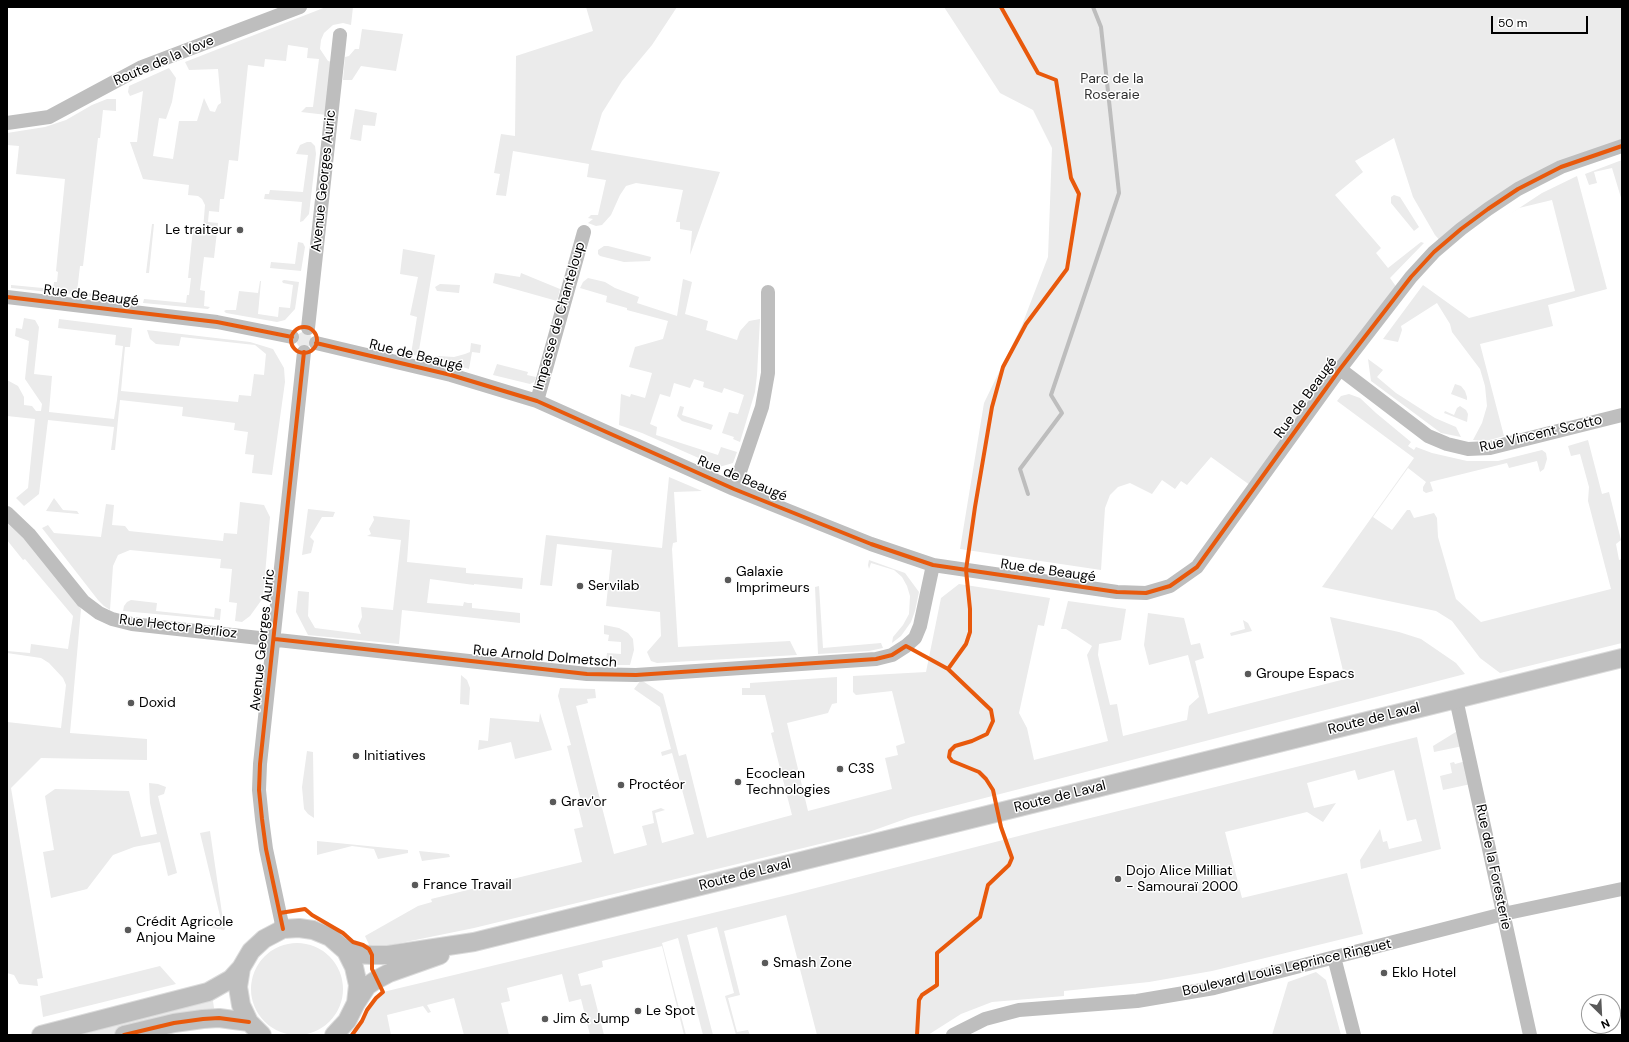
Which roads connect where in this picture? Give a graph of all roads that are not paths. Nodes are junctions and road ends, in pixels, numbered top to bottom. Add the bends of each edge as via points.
1 (300, 7) edge
2 (340, 34) dead end
3 (7, 123) edge
4 (1622, 146) edge
5 (584, 232) dead end
6 (768, 292) dead end
7 (7, 298) edge
8 (308, 328) junction
9 (292, 337) junction
10 (316, 343) junction
11 (304, 352) junction
12 (1340, 369) junction
13 (537, 401) junction
14 (1622, 415) edge
15 (734, 489) junction
16 (7, 513) edge
17 (933, 565) junction
18 (275, 639) junction
19 (1622, 658) edge
20 (1456, 699) junction
21 (1622, 889) edge
22 (1503, 914) junction
23 (284, 929) junction
24 (474, 942) junction
25 (342, 947) junction
26 (1334, 957) junction
27 (241, 968) junction
28 (356, 1002) junction
29 (249, 1022) junction
30 (41, 1035) edge
31 (124, 1035) edge
32 (262, 1035) edge
33 (334, 1035) edge
34 (953, 1035) edge
35 (1354, 1035) edge
36 (1530, 1035) edge

1 - 3 street, Route de la Vove via 142,67 49,117
2 - 8 street, Avenue Georges Auric
4 - 12 street, Rue de Beaugé via 1561,167 1518,188 1461,229 1434,252 1412,277
5 - 13 street, Impasse de Chanteloup
6 - 15 street via 768,373 763,400
7 - 9 street, Rue de Beaugé via 217,322
8 - 9 street via 296,330
8 - 10 street via 314,332
9 - 11 street via 294,348
10 - 11 street via 312,350
10 - 13 street, Rue de Beaugé via 451,375
11 - 18 street, Avenue Georges Auric
12 - 14 street, Rue Vincent Scotto via 1428,436 1464,448 1490,448
12 - 17 street, Rue de Beaugé via 1197,567 1170,586 1140,594 1116,592
13 - 15 street, Rue de Beaugé
15 - 17 street, Rue de Beaugé via 867,542
16 - 18 street, Rue Hector Berlioz via 29,534 83,601 99,613 132,624
17 - 18 street, Rue Arnold Dolmetsch via 915,638 892,655 876,659 636,675 587,674
18 - 23 street, Avenue Georges Auric via 259,790 266,850
19 - 20 main road, Route de Laval
20 - 22 street, Rue de la Foresterie
20 - 24 main road, Route de Laval
21 - 22 street, Boulevard Louis Leprince Ringuet
22 - 26 street, Boulevard Louis Leprince Ringuet
22 - 36 street, Rue de la Foresterie
23 - 25 main road via 313,930 330,937
23 - 27 main road via 270,934 256,945
24 - 25 main road, Route de Laval via 372,956 355,954
24 - 28 main road, Route de Laval via 389,973 367,986
25 - 28 main road via 356,973
26 - 34 street, Boulevard Louis Leprince Ringuet via 1214,988 1137,1001 1019,1010 985,1019
26 - 35 street
27 - 29 main road via 239,999
27 - 30 main road via 231,979 202,994
28 - 33 main road via 347,1021
29 - 31 main road via 219,1018 203,1019
29 - 32 main road

